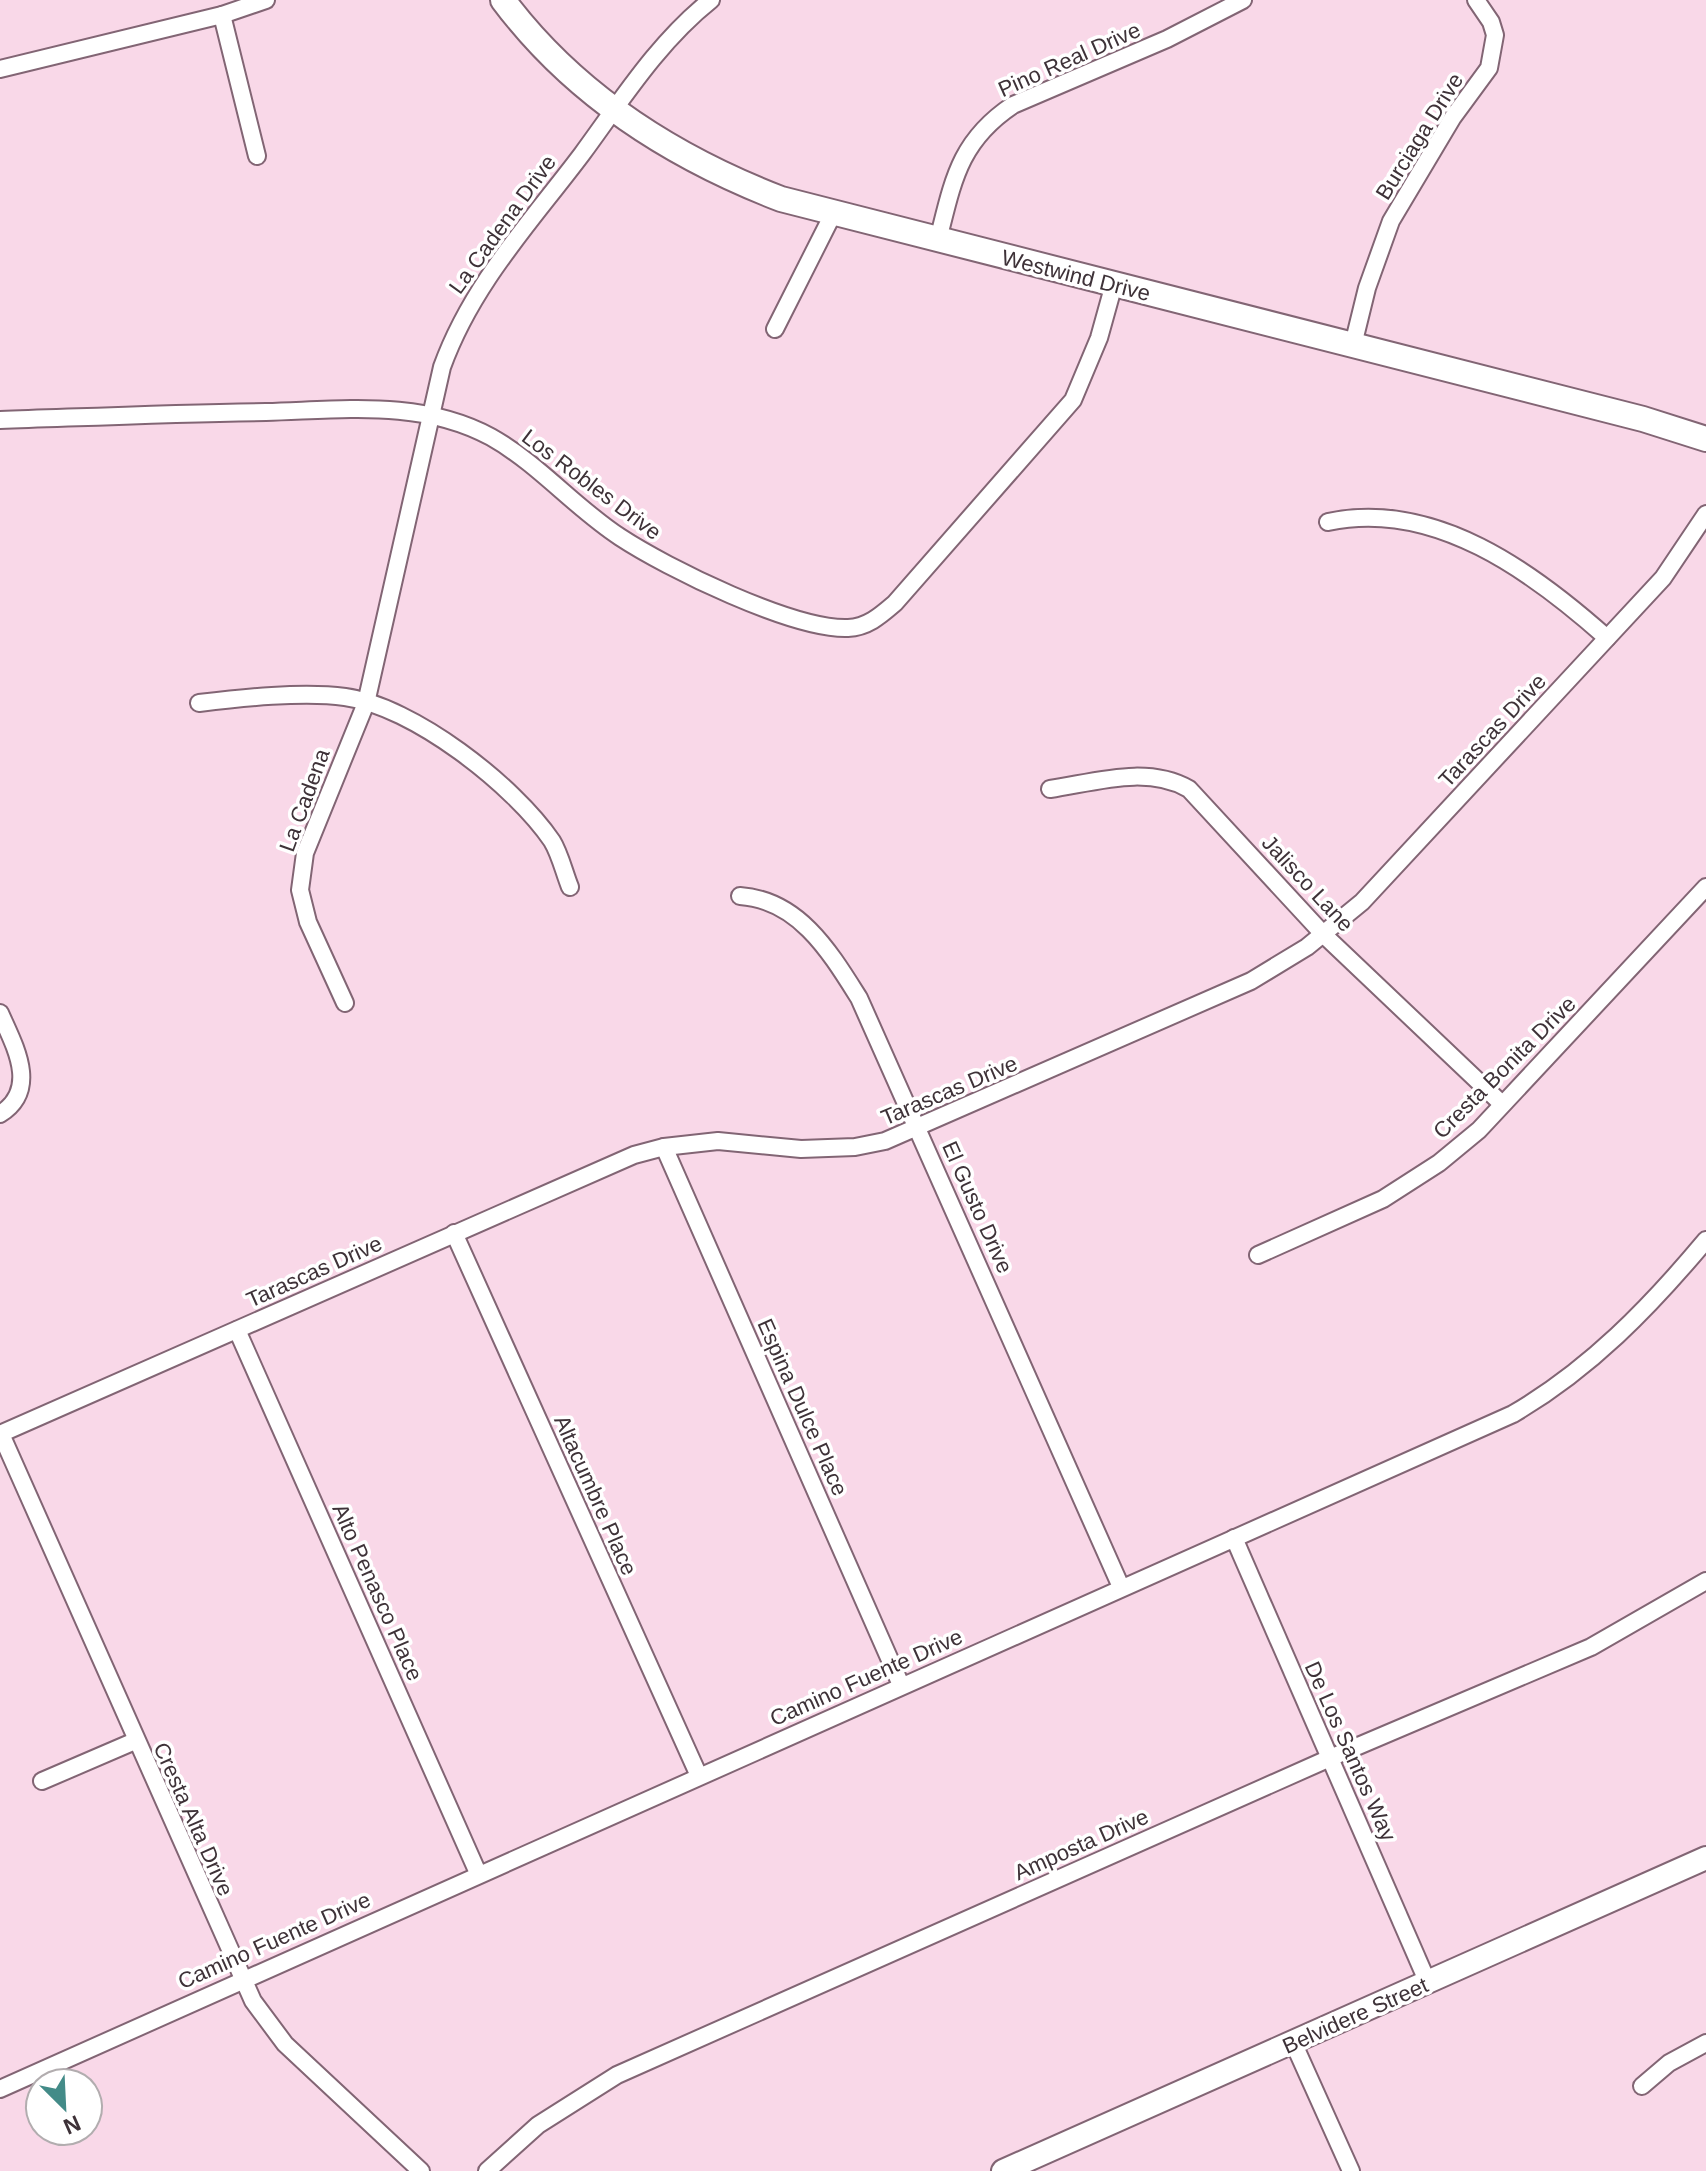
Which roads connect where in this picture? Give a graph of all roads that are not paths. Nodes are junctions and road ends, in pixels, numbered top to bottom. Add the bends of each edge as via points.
1 (266, 0) edge
2 (503, 0) edge
3 (711, 0) edge
4 (1243, 0) edge
5 (1476, 0) edge
6 (222, 15) junction
7 (0, 69) edge
8 (613, 109) junction
9 (257, 156) dead end
10 (833, 214) junction
11 (938, 240) junction
12 (1114, 284) junction
13 (775, 329) dead end
14 (1353, 345) junction
15 (432, 415) junction
16 (0, 420) edge
17 (1706, 439) edge
18 (1706, 514) edge
19 (1328, 522) dead end
20 (1607, 638) junction
21 (199, 703) dead end
22 (366, 703) junction
23 (1050, 789) dead end
24 (570, 887) dead end
25 (1706, 887) edge
26 (740, 896) dead end
27 (1324, 935) junction
28 (345, 1003) dead end
29 (0, 1013) edge
30 (1502, 1104) junction
31 (0, 1114) edge
32 (918, 1129) junction
33 (664, 1147) junction
34 (454, 1233) junction
35 (1706, 1240) edge
36 (1258, 1255) dead end
37 (237, 1330) junction
38 (0, 1434) edge
39 (1234, 1538) junction
40 (1706, 1581) edge
41 (1121, 1587) junction
42 (901, 1685) junction
43 (135, 1741) junction
44 (1330, 1758) junction
45 (699, 1776) junction
46 (42, 1781) dead end
47 (1706, 1858) edge
48 (478, 1873) junction
49 (242, 1979) junction
50 (1428, 1983) junction
51 (1293, 2042) junction
52 (1706, 2043) edge
53 (1642, 2086) dead end
54 (0, 2089) edge
55 (421, 2171) edge
56 (487, 2171) edge
57 (1003, 2171) edge
58 (1351, 2171) edge

1 - 6 street
2 - 8 main road, Westwind Drive via 556,61
3 - 8 street, La Cadena Drive via 672,37
4 - 11 street, Pino Real Drive via 994,118 964,155
5 - 14 street, Burciaga Drive via 1495,35 1489,68 1391,221
6 - 7 street
6 - 9 street
8 - 10 main road, Westwind Drive via 695,163
8 - 15 street, La Cadena Drive via 464,313 442,367
10 - 11 main road, Westwind Drive
10 - 13 street
11 - 12 main road, Westwind Drive
12 - 14 main road, Westwind Drive
12 - 15 street, Los Robles Drive via 1091,363 1061,417 895,603 863,626 819,624 682,574 619,537 492,438
14 - 17 main road, Westwind Drive
15 - 16 street, Los Robles Drive via 349,409
15 - 22 street, La Cadena Drive
18 - 20 street, Tarascas Drive via 1663,578
19 - 20 street via 1384,519 1444,532 1484,548 1547,586
20 - 27 street, Tarascas Drive via 1373,891
21 - 22 street via 345,697
22 - 24 street via 407,717 496,782 553,842
22 - 28 street, La Cadena via 305,853 300,890 324,963
23 - 27 street, Jalisco Lane via 1143,775 1174,780 1207,805
25 - 30 street, Cresta Bonita Drive
26 - 32 street, El Gusto Drive via 795,915 828,951 859,998
27 - 30 street, Jalisco Lane
27 - 32 street, Tarascas Drive via 1251,981
29 - 31 street via 23,1076 17,1097
30 - 36 street, Cresta Bonita Drive via 1439,1163 1383,1199
32 - 33 street, Tarascas Drive via 839,1149 741,1141
32 - 41 street, El Gusto Drive
33 - 34 street, Tarascas Drive via 613,1162
33 - 42 street, Espina Dulce Place
34 - 37 street, Tarascas Drive
34 - 45 street, Altacumbre Place
35 - 39 street, Camino Fuente Drive via 1618,1337 1541,1397
37 - 38 street, Tarascas Drive
37 - 48 street, Alto Penasco Place
38 - 43 street, Cresta Alta Drive
39 - 41 street, Camino Fuente Drive
39 - 44 street, De Los Santos Way
40 - 44 street, Amposta Drive via 1591,1647
41 - 42 street, Camino Fuente Drive
42 - 45 street, Camino Fuente Drive
43 - 46 street
43 - 49 street, Cresta Alta Drive
44 - 50 street, De Los Santos Way
44 - 56 street, Amposta Drive via 617,2075 538,2125
45 - 48 street, Camino Fuente Drive
47 - 50 street, Belvidere Street
48 - 49 street, Camino Fuente Drive
49 - 54 street, Camino Fuente Drive
49 - 55 street, Cresta Alta Drive via 285,2044
50 - 51 street, Belvidere Street
51 - 57 street, Belvidere Street
51 - 58 street
52 - 53 street via 1669,2063

